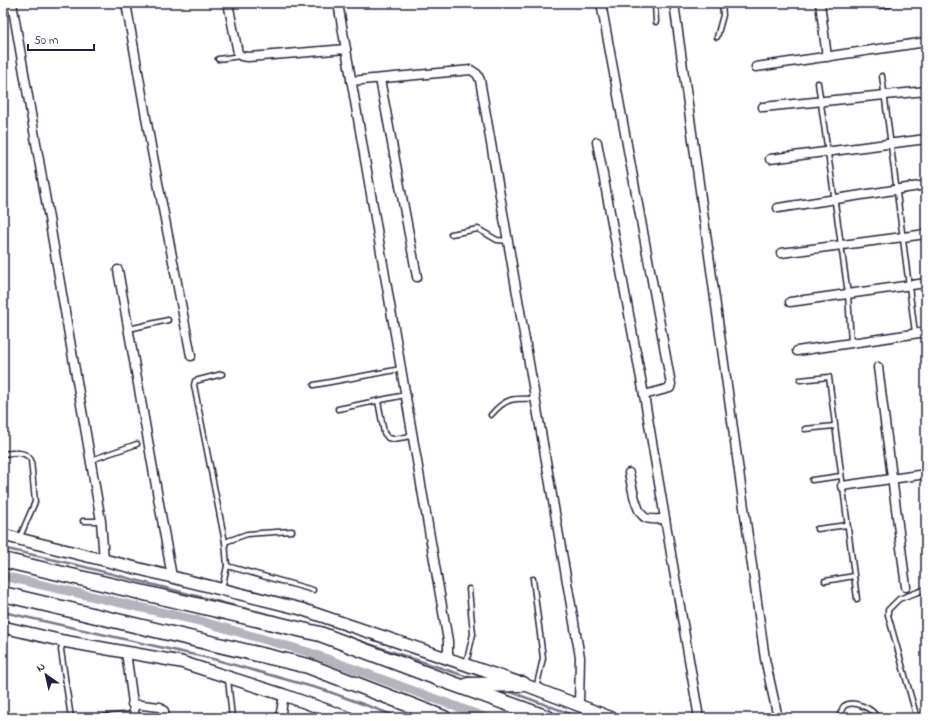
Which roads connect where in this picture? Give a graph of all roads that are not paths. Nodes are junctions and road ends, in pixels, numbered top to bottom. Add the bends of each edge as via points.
1 (12, 3) edge
2 (126, 3) edge
3 (228, 3) edge
4 (338, 3) edge
5 (601, 3) edge
6 (655, 3) edge
7 (674, 3) edge
8 (722, 3) edge
9 (820, 3) edge
10 (888, 3) edge
11 (878, 4) dead end
12 (656, 22) dead end
13 (717, 37) dead end
14 (926, 42) edge
15 (346, 49) junction
16 (241, 56) junction
17 (827, 57) junction
18 (218, 60) dead end
19 (756, 67) dead end
20 (882, 76) dead end
21 (380, 79) junction
22 (351, 82) junction
23 (818, 83) dead end
24 (926, 91) edge
25 (885, 95) junction
26 (821, 102) junction
27 (763, 107) dead end
28 (926, 139) edge
29 (597, 142) dead end
30 (890, 144) junction
31 (827, 152) junction
32 (770, 159) dead end
33 (926, 185) edge
34 (897, 189) junction
35 (835, 199) junction
36 (778, 208) dead end
37 (451, 234) dead end
38 (926, 234) edge
39 (902, 237) junction
40 (508, 241) junction
41 (841, 245) junction
42 (781, 253) dead end
43 (118, 270) dead end
44 (416, 277) dead end
45 (926, 283) edge
46 (909, 286) junction
47 (848, 294) junction
48 (790, 302) dead end
49 (168, 320) dead end
50 (129, 329) junction
51 (926, 332) edge
52 (915, 333) junction
53 (851, 343) junction
54 (797, 351) dead end
55 (191, 356) dead end
56 (878, 367) dead end
57 (401, 368) junction
58 (222, 374) dead end
59 (800, 380) dead end
60 (314, 385) dead end
61 (405, 395) junction
62 (644, 395) junction
63 (536, 399) junction
64 (378, 401) junction
65 (338, 409) dead end
66 (491, 415) dead end
67 (834, 426) junction
68 (805, 429) dead end
69 (412, 436) junction
70 (137, 444) dead end
71 (3, 454) edge
72 (91, 460) junction
73 (629, 473) dead end
74 (926, 474) edge
75 (841, 476) junction
76 (892, 479) junction
77 (812, 480) dead end
78 (842, 486) junction
79 (665, 519) junction
80 (83, 521) dead end
81 (101, 521) junction
82 (847, 525) junction
83 (817, 529) dead end
84 (292, 531) dead end
85 (3, 535) edge
86 (19, 539) junction
87 (225, 542) junction
88 (3, 560) edge
89 (104, 560) junction
90 (227, 566) junction
91 (854, 576) junction
92 (172, 577) junction
93 (533, 579) dead end
94 (825, 581) dead end
95 (906, 587) dead end
96 (222, 589) junction
97 (469, 589) dead end
98 (926, 589) edge
99 (313, 590) dead end
100 (3, 594) edge
101 (857, 599) dead end
102 (3, 627) edge
103 (63, 641) junction
104 (126, 652) junction
105 (448, 656) dead end
106 (466, 664) junction
107 (228, 678) junction
108 (523, 684) junction
109 (460, 686) junction
110 (536, 689) junction
111 (284, 695) junction
112 (132, 704) junction
113 (579, 705) junction
114 (135, 716) edge
115 (345, 717) edge
116 (71, 718) edge
117 (94, 718) edge
118 (165, 718) edge
119 (232, 718) edge
120 (280, 718) edge
121 (444, 718) edge
122 (548, 718) edge
123 (612, 718) edge
124 (699, 718) edge
125 (778, 718) edge
126 (839, 718) edge
127 (878, 718) edge
128 (917, 718) edge

1 - 72 street
2 - 55 street
3 - 16 street via 238,53
4 - 15 street
5 - 62 street via 671,384 666,390
6 - 12 lane
7 - 125 street via 765,659
8 - 13 lane via 723,15
9 - 17 street
10 - 11 street
14 - 17 street
15 - 16 street
15 - 22 street
16 - 18 lane
17 - 19 street
20 - 25 lane
21 - 22 street
21 - 40 street via 470,70 477,74
21 - 44 street
22 - 57 street
23 - 26 lane
24 - 25 street
25 - 26 street
25 - 30 lane
26 - 27 street
26 - 31 lane
28 - 30 street
29 - 62 street
30 - 31 street
30 - 34 lane
31 - 32 street
31 - 35 lane
33 - 34 street
34 - 35 street
34 - 39 lane
35 - 36 street
35 - 41 lane
37 - 40 lane via 478,229 497,240
38 - 39 street
39 - 41 street
39 - 46 lane
40 - 63 street
41 - 42 street
41 - 47 lane
43 - 50 street
45 - 46 street
46 - 47 street
46 - 52 lane
47 - 48 street
47 - 53 lane
49 - 50 lane
50 - 92 street
51 - 52 street
52 - 53 street
53 - 54 street
56 - 76 street
57 - 60 lane
57 - 61 street
58 - 87 lane via 200,378 194,385
59 - 67 lane via 829,377
61 - 64 lane
61 - 69 street
62 - 79 street
63 - 66 lane via 516,398 506,401
63 - 113 street via 580,657
64 - 65 lane
64 - 69 lane via 384,433 388,438
67 - 68 lane
67 - 75 lane
69 - 105 street via 448,641
70 - 72 lane
71 - 86 lane via 23,453 31,460 35,502
72 - 81 street
73 - 79 street via 641,513 650,518
74 - 76 street
75 - 77 lane
75 - 78 lane
76 - 78 street
76 - 95 street
78 - 82 lane
79 - 124 street
80 - 81 lane
81 - 89 street
82 - 83 lane
82 - 91 lane
84 - 87 lane via 247,534
85 - 86 main road
86 - 89 main road
87 - 90 lane
88 - 109 highway via 320,634
89 - 92 main road
90 - 96 lane
90 - 99 lane
91 - 94 lane
91 - 101 lane
92 - 96 main road
93 - 110 lane via 543,658
96 - 106 main road via 301,609
97 - 106 lane via 473,634
98 - 128 lane via 899,599 888,610
100 - 121 highway via 308,666
102 - 103 main road
103 - 104 main road
103 - 116 lane via 61,650
104 - 107 main road via 181,662
104 - 112 street
106 - 108 main road
107 - 111 main road
107 - 119 lane
108 - 109 highway
108 - 110 main road
109 - 122 highway
110 - 113 main road
111 - 115 main road
111 - 120 street
112 - 114 street
112 - 118 street via 160,707
113 - 123 main road
114 - 117 lane
126 - 127 lane via 845,705 850,704 868,709

